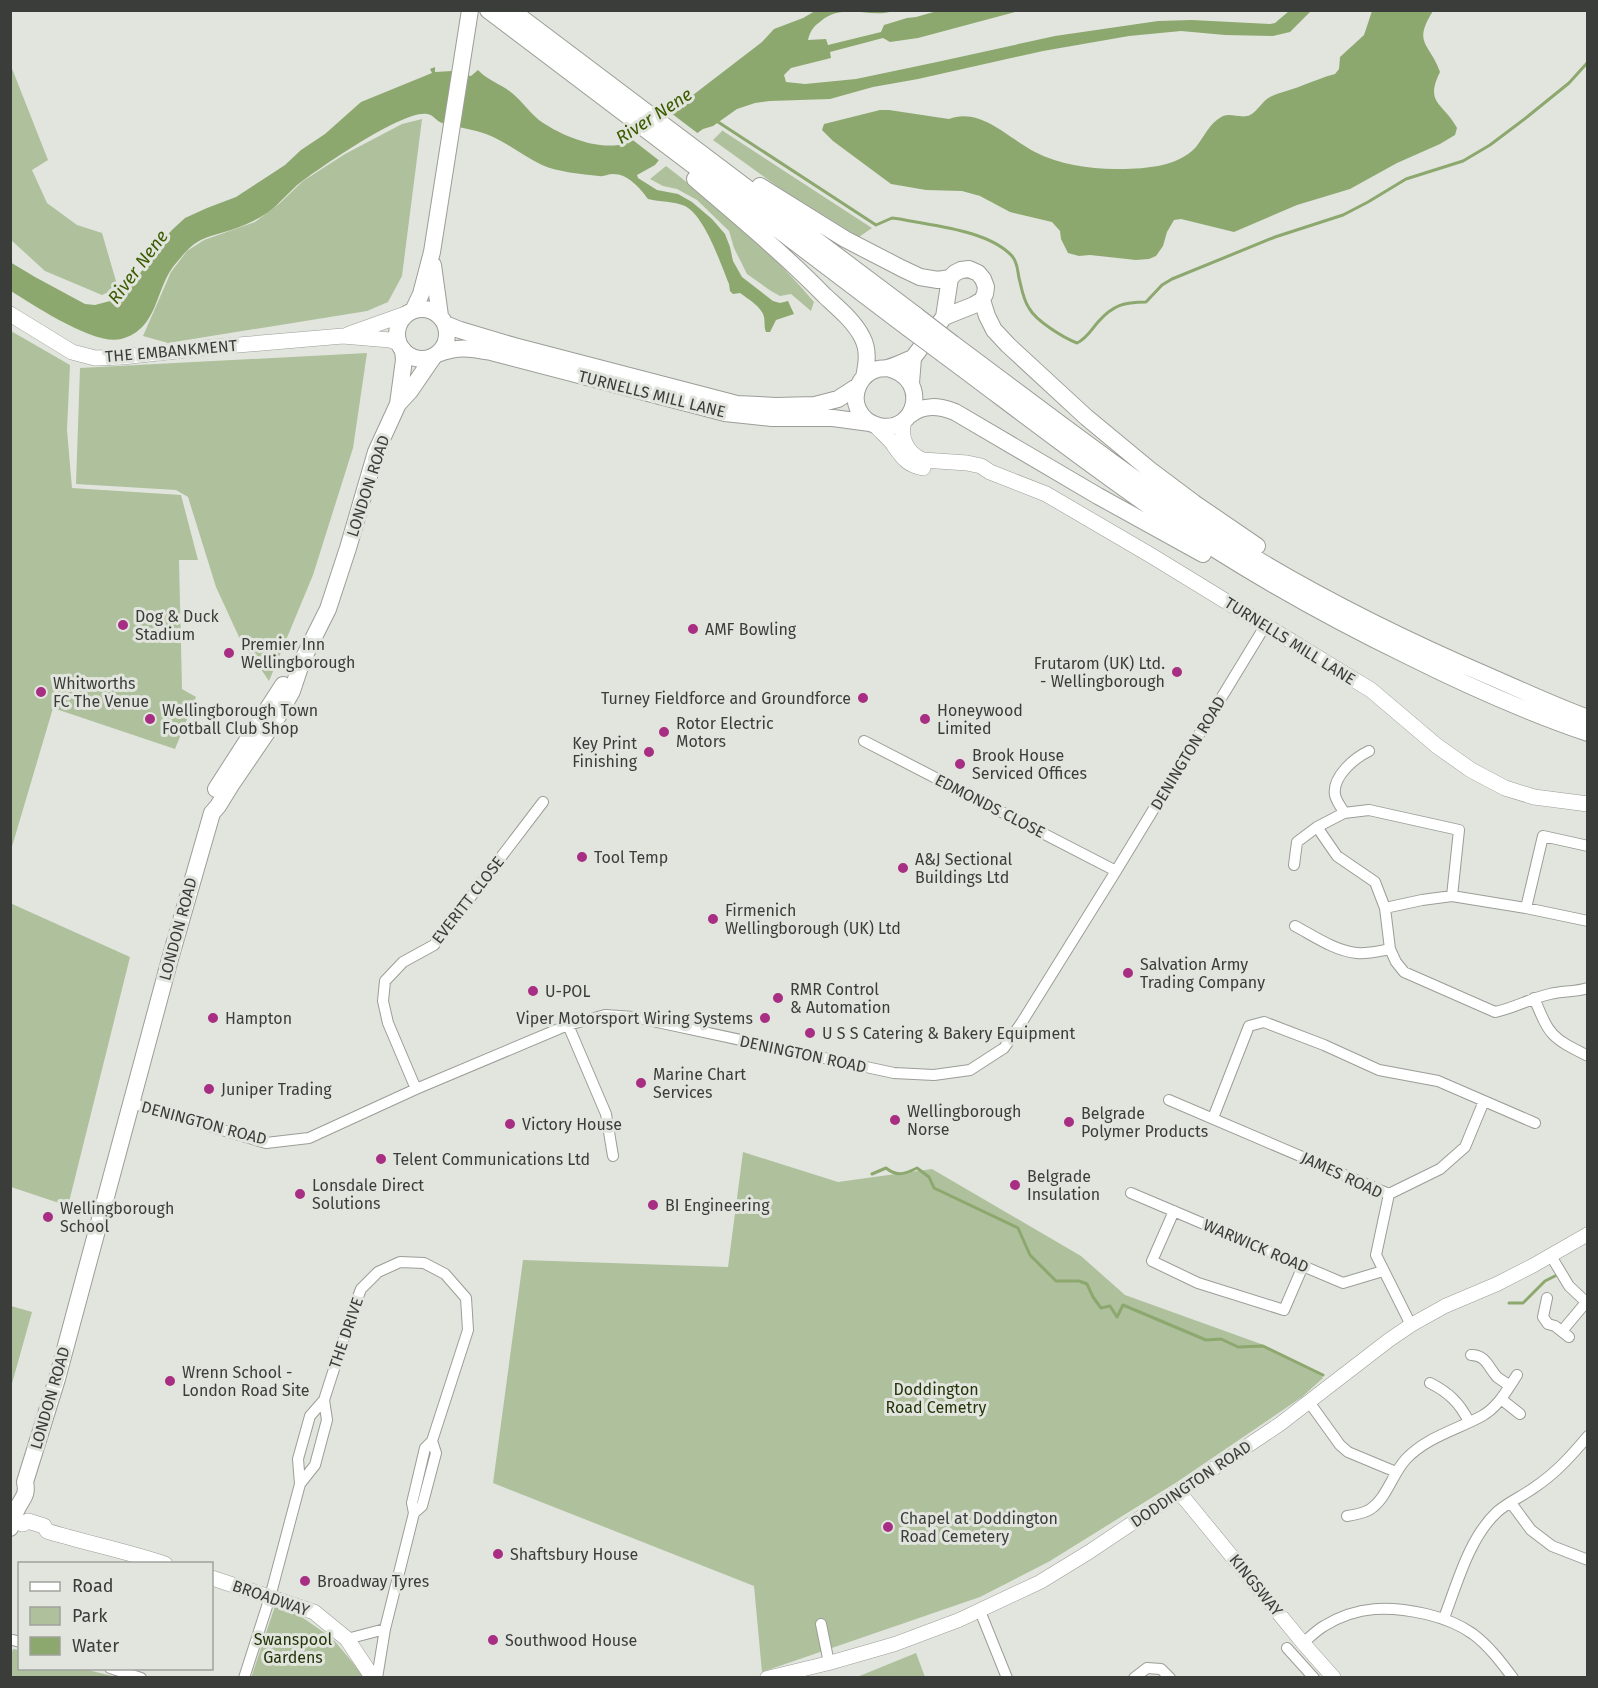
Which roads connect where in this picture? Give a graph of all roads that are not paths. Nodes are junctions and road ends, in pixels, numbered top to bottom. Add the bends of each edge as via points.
1 (470, 10) edge
2 (512, 10) edge
3 (489, 11) edge
4 (646, 122) junction
5 (686, 152) junction
6 (432, 252) junction
7 (950, 278) junction
8 (982, 300) junction
9 (411, 311) junction
10 (10, 314) edge
11 (944, 317) junction
12 (442, 320) junction
13 (344, 336) junction
14 (400, 346) junction
15 (948, 349) junction
16 (435, 355) junction
17 (913, 358) junction
18 (887, 368) junction
19 (861, 382) junction
20 (911, 383) junction
21 (398, 404) junction
22 (907, 418) junction
23 (873, 424) junction
24 (990, 472) junction
25 (1265, 626) junction
26 (1346, 626) junction
27 (1387, 630) junction
28 (1587, 718) edge
29 (1587, 734) edge
30 (864, 741) dead end
31 (1369, 751) dead end
32 (543, 802) dead end
33 (1587, 804) edge
34 (1344, 813) junction
35 (1317, 827) junction
36 (1587, 846) edge
37 (1294, 865) dead end
38 (1116, 872) junction
39 (1452, 896) junction
40 (1385, 908) junction
41 (1526, 908) junction
42 (1587, 921) edge
43 (1295, 926) dead end
44 (1390, 949) junction
45 (1587, 988) edge
46 (1534, 998) junction
47 (568, 1025) junction
48 (1587, 1056) edge
49 (416, 1089) junction
50 (1169, 1100) dead end
51 (1484, 1101) junction
52 (131, 1102) junction
53 (1213, 1118) junction
54 (1535, 1123) dead end
55 (613, 1156) dead end
56 (1131, 1193) dead end
57 (1389, 1194) junction
58 (1174, 1212) junction
59 (1587, 1234) edge
60 (1551, 1256) junction
61 (1303, 1266) junction
62 (1383, 1271) junction
63 (1547, 1298) dead end
64 (1587, 1301) edge
65 (1411, 1325) junction
66 (1471, 1355) dead end
67 (1517, 1374) dead end
68 (1430, 1383) dead end
69 (1510, 1386) junction
70 (1501, 1399) junction
71 (324, 1400) junction
72 (1309, 1402) junction
73 (1521, 1414) dead end
74 (1469, 1422) junction
75 (1587, 1436) edge
76 (1583, 1449) edge
77 (1396, 1472) junction
78 (300, 1484) junction
79 (1179, 1492) junction
80 (1511, 1503) junction
81 (1347, 1516) dead end
82 (15, 1520) edge
83 (1587, 1560) edge
84 (162, 1562) edge
85 (213, 1578) edge
86 (270, 1597) junction
87 (980, 1611) junction
88 (1444, 1618) junction
89 (821, 1624) dead end
90 (385, 1629) junction
91 (347, 1639) junction
92 (1303, 1643) junction
93 (1287, 1648) dead end
94 (829, 1663) junction
95 (117, 1670) edge
96 (141, 1677) edge
97 (244, 1677) edge
98 (375, 1677) edge
99 (767, 1677) edge
100 (1007, 1677) edge
101 (1134, 1677) edge
102 (1170, 1677) edge
103 (1314, 1677) edge
104 (1332, 1677) edge
105 (1514, 1677) edge

1 - 6 main road
2 - 4 main road
3 - 4 main road via 566,70
4 - 5 main road
4 - 5 main road
5 - 7 main road via 920,277
5 - 15 main road, bridge
5 - 19 main road via 849,319 866,345
6 - 9 main road via 421,294
6 - 12 main road
7 - 8 main road via 961,270 978,273 986,287
7 - 11 main road
8 - 11 main road
8 - 27 main road via 994,330 1008,345 1150,470 1299,575
9 - 12 main road via 428,309
9 - 13 main road, THE EMBANKMENT
9 - 14 main road via 397,328
10 - 13 main road, THE EMBANKMENT via 72,352 95,358
11 - 17 main road
12 - 16 main road via 446,344
12 - 19 main road, TURNELLS MILL LANE via 460,330 505,343 737,404 815,405 838,399
13 - 14 main road, THE EMBANKMENT via 390,340
14 - 16 main road via 420,359
14 - 21 main road, LONDON ROAD via 403,370
15 - 26 main road via 1153,508
15 - 27 main road via 1222,538
16 - 21 main road, LONDON ROAD
16 - 23 main road, TURNELLS MILL LANE via 464,348 490,352 725,413 833,418
17 - 18 main road
17 - 20 main road
18 - 19 main road via 871,372
18 - 20 main road via 896,370
19 - 23 main road via 856,403
20 - 22 main road via 915,401
21 - 52 main road, LONDON ROAD via 376,452 328,609 302,661 296,683 212,813
22 - 23 main road via 895,426
22 - 24 main road, TURNELLS MILL LANE via 902,435 918,458 967,463
22 - 26 main road via 925,407 955,412 1233,570
23 - 24 main road, TURNELLS MILL LANE via 910,465 977,474
24 - 25 main road, TURNELLS MILL LANE via 1046,494
25 - 33 main road, TURNELLS MILL LANE via 1371,690 1471,770 1505,788 1534,797
25 - 38 street, DENINGTON ROAD
26 - 29 main road via 1450,677
27 - 28 main road
30 - 38 street, EDMONDS CLOSE
31 - 34 street via 1357,757 1338,778 1335,795
32 - 49 street, EVERITT CLOSE via 434,945 403,962 385,981 382,1001 388,1023
34 - 35 street
34 - 39 street via 1369,810 1459,830
35 - 37 street via 1298,842
35 - 40 street via 1337,856 1375,882
36 - 41 street via 1543,836
38 - 47 street, DENINGTON ROAD via 1004,1048 970,1070 934,1075 894,1073 634,1017 605,1015
39 - 40 street
39 - 41 street
40 - 44 street
41 - 42 street
43 - 44 street via 1354,953
44 - 46 street via 1404,972 1496,1012
45 - 46 street
46 - 48 street via 1548,1031
47 - 49 street, DENINGTON ROAD
47 - 55 street via 606,1114
49 - 52 street, DENINGTON ROAD via 309,1138 266,1143
50 - 53 street, JAMES ROAD
51 - 53 street via 1438,1081 1379,1070 1264,1022 1249,1026
51 - 54 street
51 - 57 street via 1465,1147 1440,1169
52 - 82 main road, LONDON ROAD via 57,1379 25,1482 27,1490
53 - 57 street, JAMES ROAD
56 - 58 street, WARWICK ROAD
57 - 62 street, JAMES ROAD via 1376,1255
58 - 61 street, WARWICK ROAD
58 - 61 street via 1152,1261 1198,1283 1284,1310
59 - 60 street, DODDINGTON ROAD
60 - 64 street via 1569,1286
60 - 65 street, DODDINGTON ROAD
61 - 62 street, WARWICK ROAD via 1343,1282
62 - 65 street, JAMES ROAD
63 - 64 street via 1543,1317 1565,1334
65 - 72 street, DODDINGTON ROAD
66 - 69 street via 1487,1362
67 - 69 street
68 - 74 street via 1455,1399
69 - 70 street
70 - 73 street
70 - 74 street
71 - 78 street, THE DRIVE via 310,1416 298,1459
71 - 78 street, THE DRIVE via 327,1420 315,1466
71 - 90 street, THE DRIVE via 361,1289 378,1272 399,1262 424,1263 445,1274 466,1298 468,1330 432,1441 425,1448 412,1503 414,1513
72 - 77 street via 1348,1452
72 - 79 street, DODDINGTON ROAD
74 - 77 street via 1427,1442
75 - 76 street
76 - 80 street
77 - 81 street via 1381,1500 1368,1511
78 - 86 street, THE DRIVE
79 - 87 street, DODDINGTON ROAD via 1059,1571
79 - 92 street, KINGSWAY
80 - 83 street via 1531,1530 1551,1546
80 - 88 street via 1497,1512 1466,1557
82 - 84 main road
85 - 86 main road, BROADWAY
86 - 91 main road, BROADWAY via 314,1612
86 - 97 street, THE DRIVE
87 - 94 street, DODDINGTON ROAD via 895,1644
87 - 100 street
88 - 92 street via 1378,1607 1324,1626
88 - 105 street via 1472,1634
89 - 94 street
90 - 91 street
90 - 98 street, THE DRIVE
91 - 98 main road, BROADWAY
92 - 104 street, KINGSWAY
93 - 103 street
94 - 99 street, DODDINGTON ROAD
95 - 96 street
101 - 102 street via 1147,1668 1161,1669

